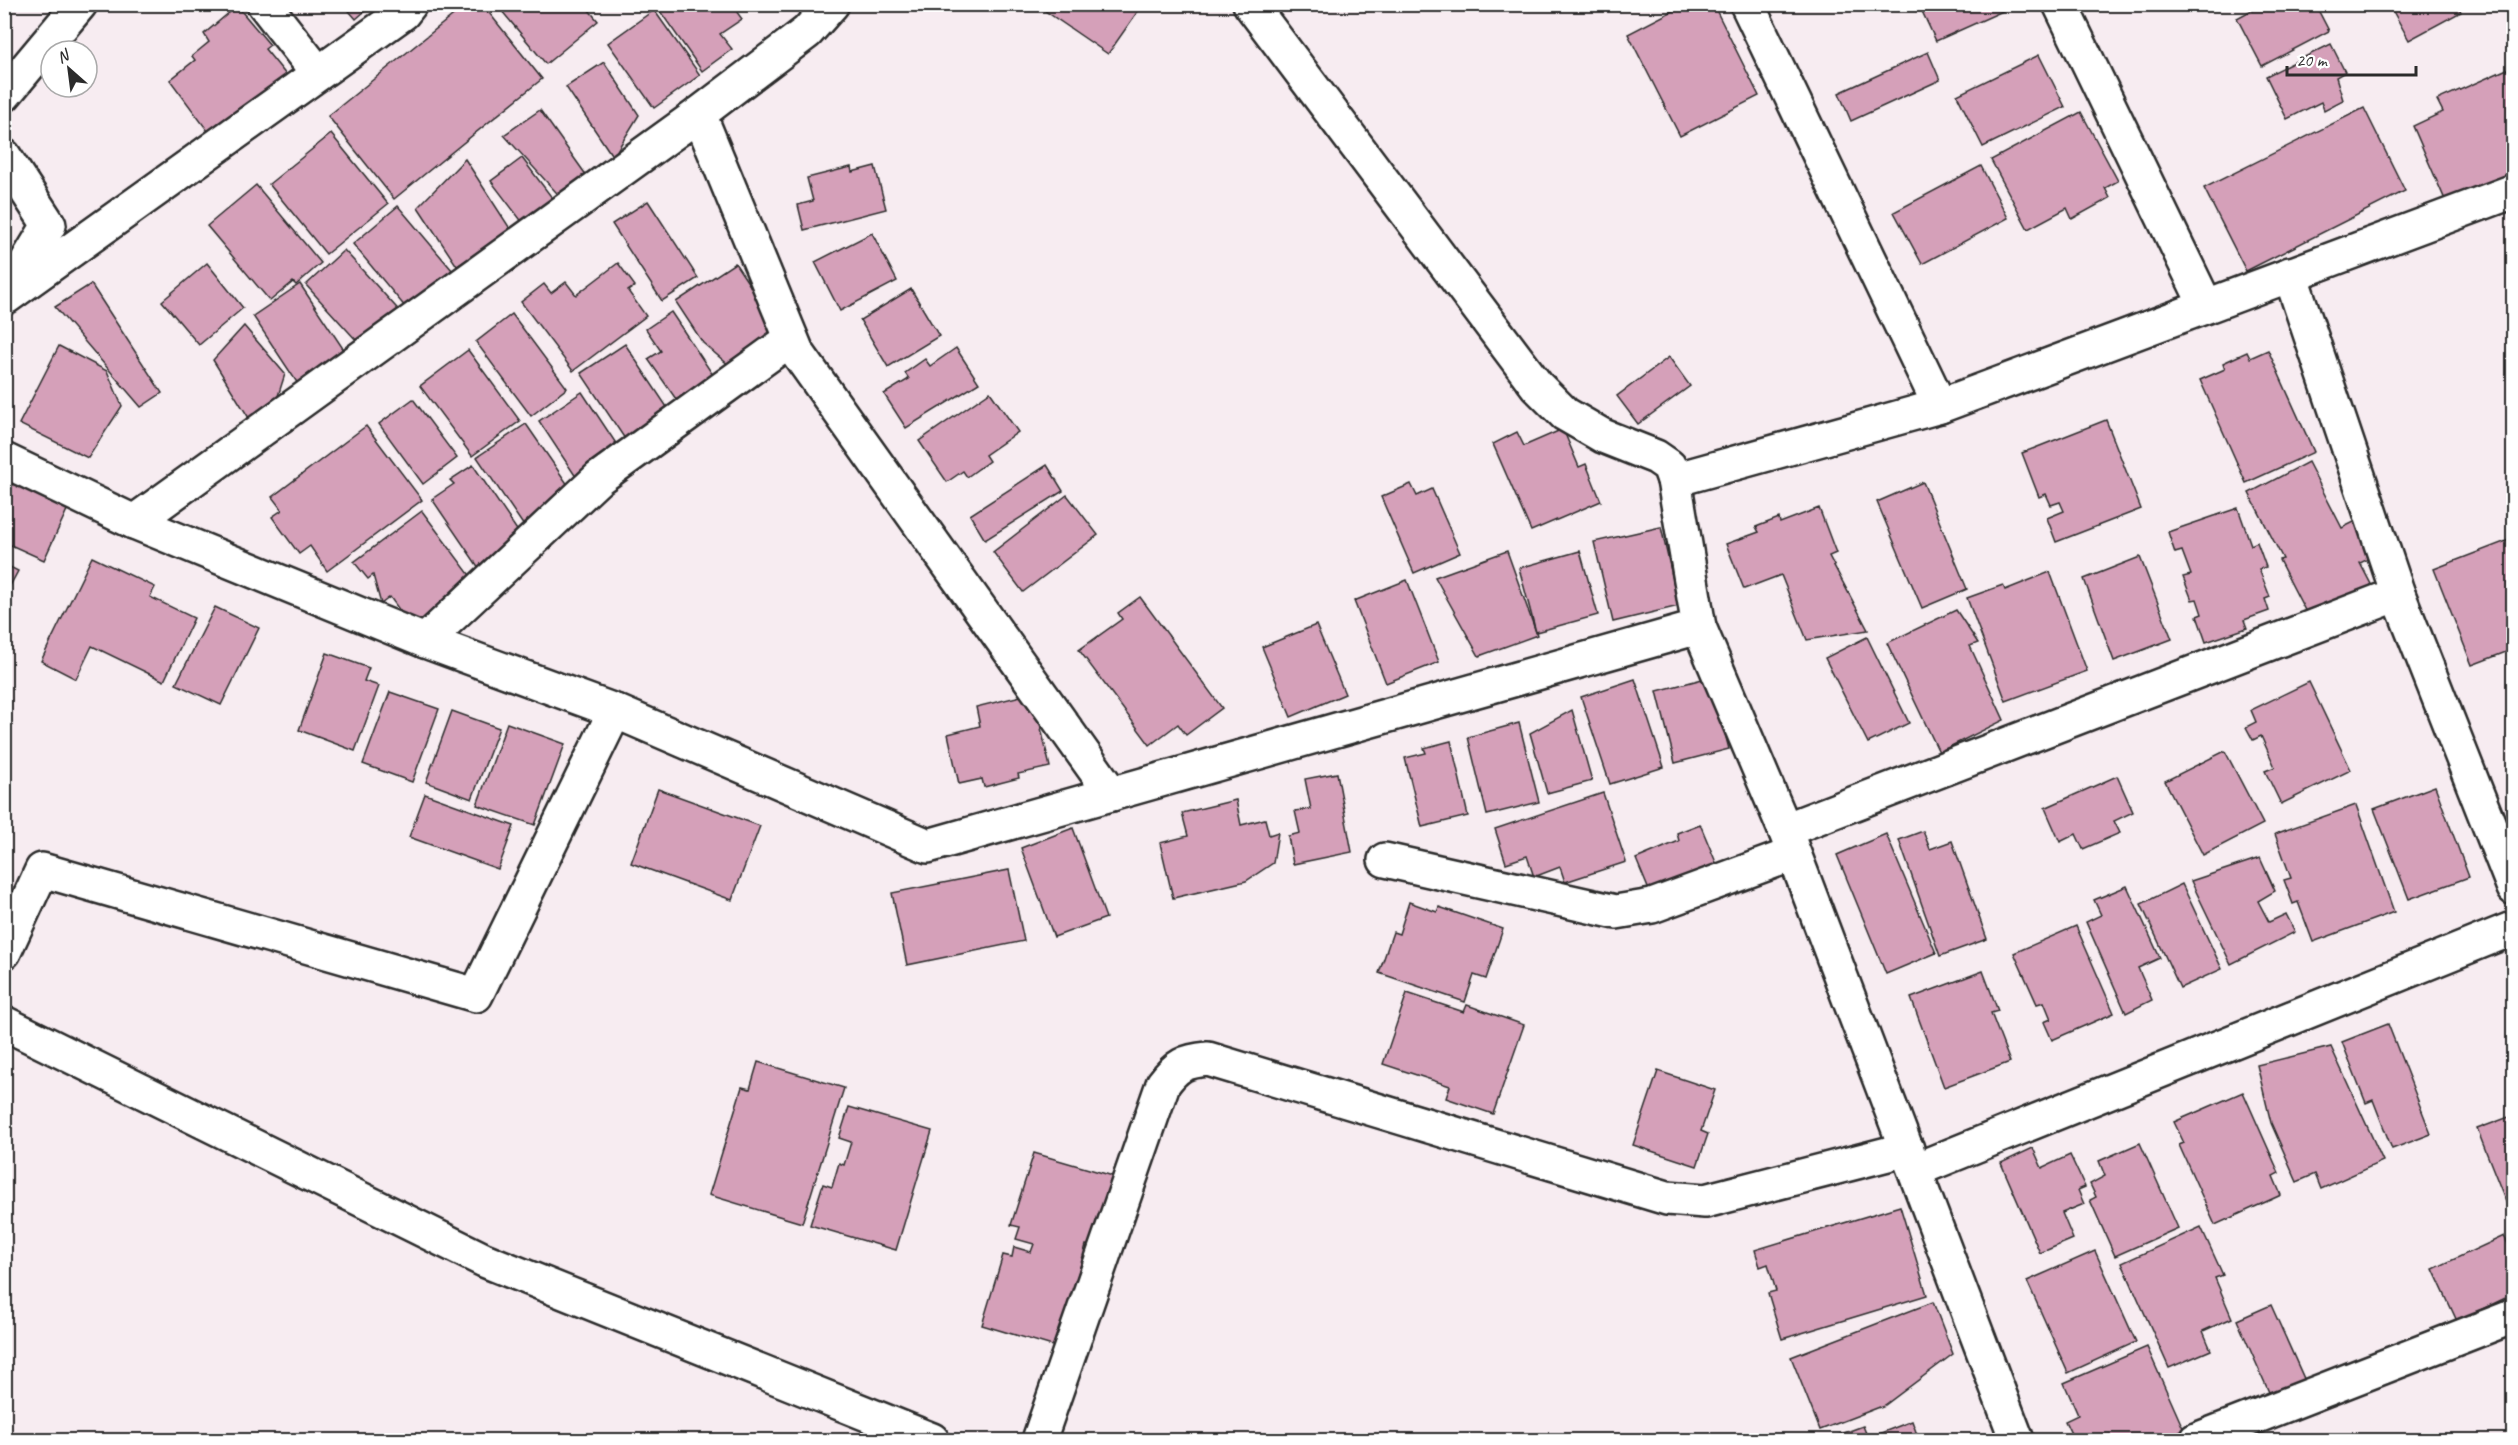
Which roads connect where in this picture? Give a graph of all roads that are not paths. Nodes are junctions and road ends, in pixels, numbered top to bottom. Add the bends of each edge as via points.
1 (80, 4) edge
2 (264, 4) edge
3 (410, 4) edge
4 (832, 4) edge
5 (1250, 4) edge
6 (1747, 4) edge
7 (2060, 4) edge
8 (318, 73) junction
9 (4, 95) edge
10 (699, 114) junction
11 (4, 156) edge
12 (2514, 191) edge
13 (2290, 274) junction
14 (5, 298) edge
15 (2206, 306) junction
16 (791, 339) junction
17 (1940, 406) junction
18 (4, 460) edge
19 (1674, 480) junction
20 (134, 522) junction
21 (2398, 594) junction
22 (1699, 627) junction
23 (425, 641) junction
24 (615, 711) junction
25 (1112, 794) junction
26 (1789, 842) junction
27 (1385, 860) dead end
28 (2514, 888) edge
29 (2514, 928) edge
30 (4, 952) edge
31 (4, 1023) edge
32 (1911, 1159) junction
33 (2514, 1316) edge
34 (932, 1440) edge
35 (1039, 1440) edge
36 (2017, 1440) edge
37 (2196, 1440) edge

1 - 9 street
2 - 8 street
3 - 8 street
4 - 10 street via 807,32
5 - 19 street via 1537,386 1565,414 1603,436 1656,457 1669,466
6 - 17 street
7 - 15 street
8 - 14 street
10 - 16 street
10 - 20 street
11 - 14 street via 49,225
12 - 13 street
13 - 15 street
13 - 21 street
15 - 17 street
16 - 23 street via 599,478
16 - 25 street
17 - 19 street
18 - 20 street
19 - 22 street
20 - 23 street
21 - 26 street
21 - 28 street
22 - 25 street
22 - 26 street
23 - 24 street
24 - 25 street via 928,846
24 - 30 street via 476,995 42,870
26 - 27 street via 1652,906 1616,912
26 - 32 street
29 - 32 street
31 - 34 street via 484,1260
32 - 35 street via 1705,1201 1687,1201 1208,1059 1192,1061 1175,1068 1163,1084
32 - 36 street
33 - 37 street

